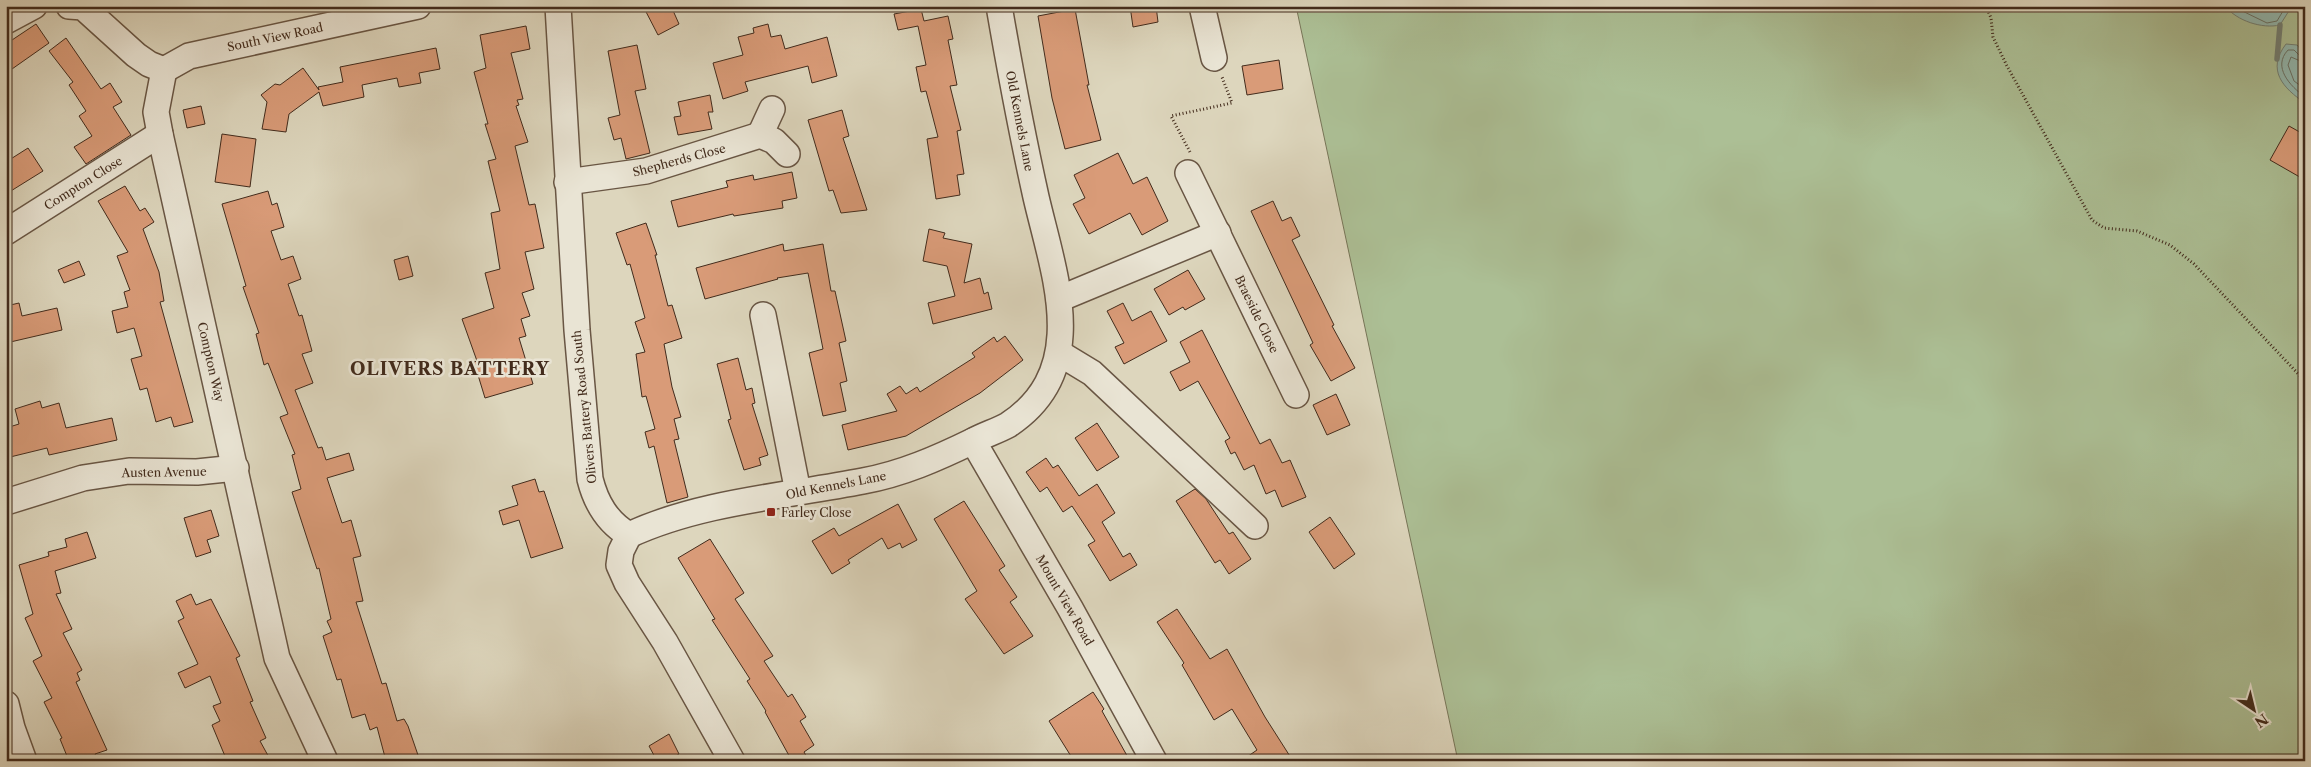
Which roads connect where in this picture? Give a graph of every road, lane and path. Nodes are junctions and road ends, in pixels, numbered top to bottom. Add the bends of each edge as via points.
1 (34, 6) edge
2 (69, 6) edge
3 (418, 6) edge
4 (558, 6) edge
5 (999, 6) edge
6 (1202, 6) edge
7 (1986, 6) edge
8 (6, 21) edge
9 (1214, 58) joint
10 (164, 70) junction
11 (772, 108) dead end
12 (160, 134) junction
13 (760, 135) junction
14 (787, 154) dead end
15 (1188, 173) joint
16 (567, 182) junction
17 (6, 232) edge
18 (1218, 233) junction
19 (1059, 299) junction
20 (763, 315) dead end
21 (1059, 353) junction
22 (2305, 381) edge
23 (1296, 395) dead end
24 (972, 441) junction
25 (236, 468) junction
26 (798, 492) junction
27 (6, 502) edge
28 (1255, 526) dead end
29 (629, 535) junction
30 (6, 704) edge
31 (24, 761) edge
32 (325, 761) edge
33 (732, 761) edge
34 (1154, 761) edge

1 - 8 street
2 - 10 street via 84,7 136,55
3 - 10 street, South View Road via 189,56
4 - 16 street, Olivers Battery Road South
5 - 19 street, Old Kennels Lane via 1025,148
6 - 9 street
7 - 22 path via 1993,37 2007,66 2092,220 2104,228 2137,231 2170,244 2194,264
9 - 15 path via 1232,103 1171,116 1190,151
10 - 12 street, Compton Way via 156,112
11 - 13 street
12 - 17 street, Compton Close
12 - 25 street, Compton Way
13 - 14 street via 774,141
13 - 16 street, Shepherds Close via 646,171
15 - 18 street, Braeside Close
16 - 29 street, Olivers Battery Road South via 590,479 595,499 604,512 618,529
18 - 19 street
18 - 23 street, Braeside Close
19 - 21 street, Old Kennels Lane via 1062,328
20 - 26 street
21 - 24 street, Old Kennels Lane via 1044,389 1032,405 1007,425
21 - 28 street via 1092,373
24 - 26 street, Old Kennels Lane via 914,467 865,481
24 - 34 street, Mount View Road via 1070,608
25 - 27 street, Austen Avenue via 197,472 129,471 83,478
25 - 32 street, Compton Way via 277,658
26 - 29 street, Old Kennels Lane via 680,516
29 - 33 street via 621,550 619,565 627,583 665,642
30 - 31 street

